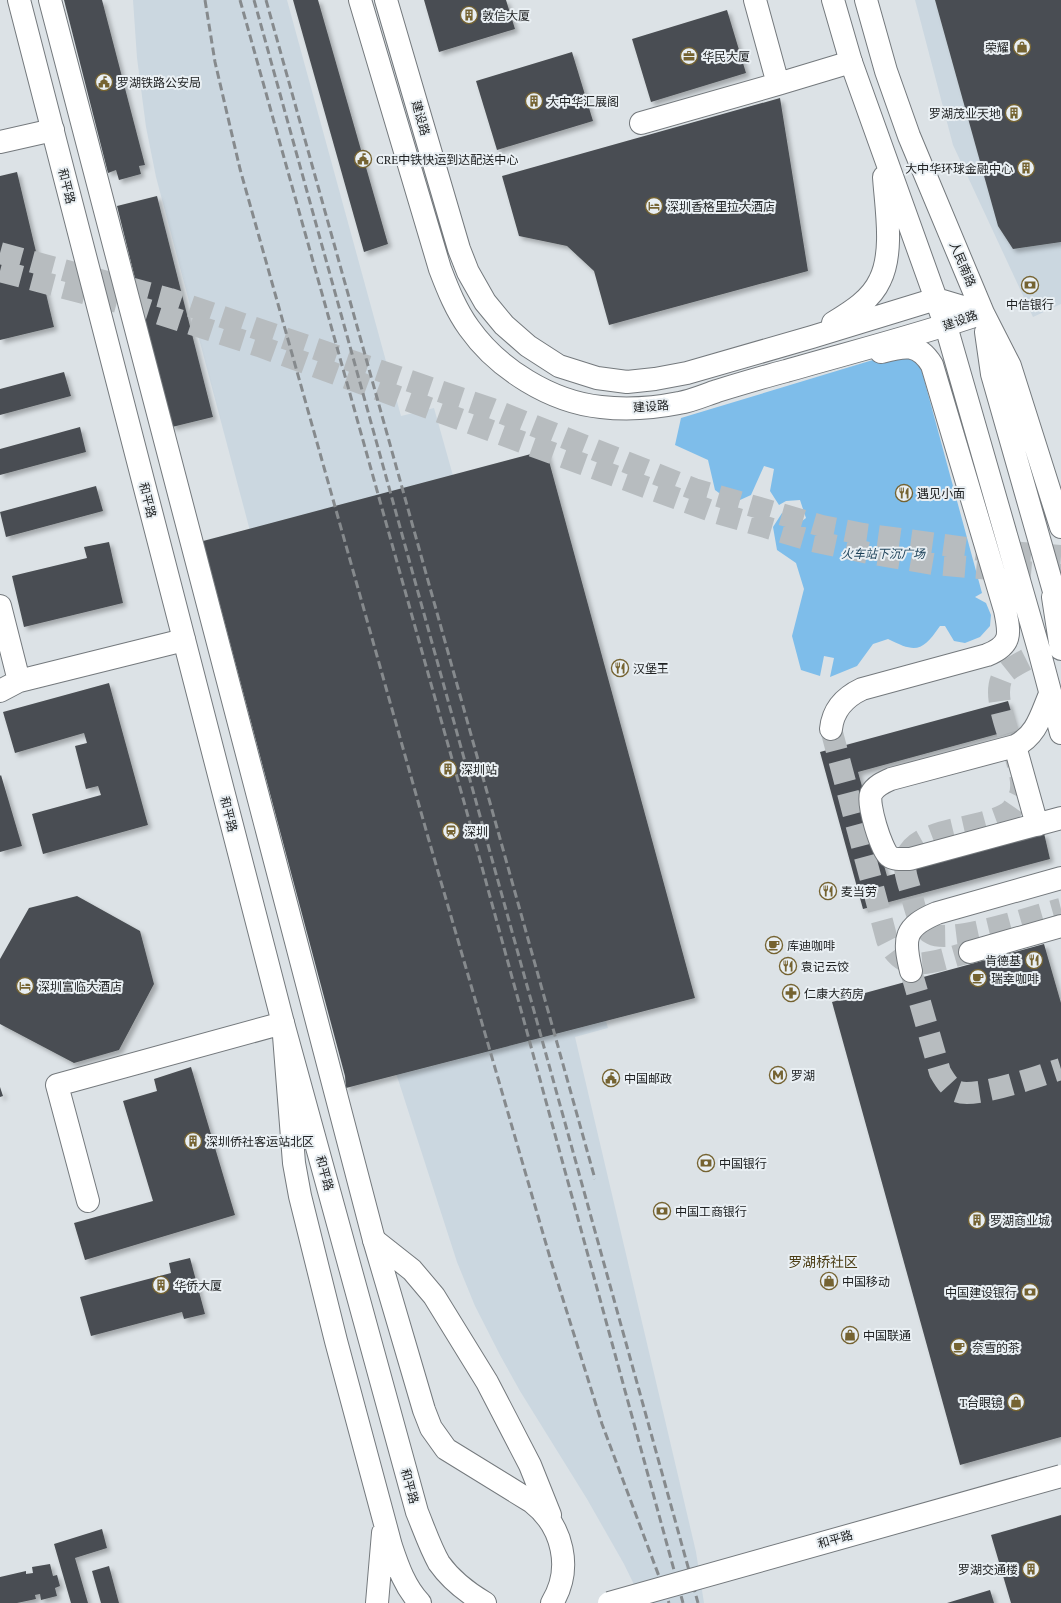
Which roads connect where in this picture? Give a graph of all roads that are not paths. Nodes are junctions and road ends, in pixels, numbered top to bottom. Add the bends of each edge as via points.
1 (19, 0) edge
2 (50, 0) edge
3 (360, 0) edge
4 (386, 0) edge
5 (755, 0) edge
6 (833, 0) edge
7 (866, 0) edge
8 (851, 62) junction
9 (778, 84) junction
10 (641, 123) dead end
11 (52, 130) junction
12 (0, 142) edge
13 (882, 150) junction
14 (936, 299) junction
15 (983, 313) junction
16 (946, 326) junction
17 (812, 337) junction
18 (680, 403) junction
19 (1061, 527) edge
20 (1052, 586) junction
21 (0, 606) edge
22 (1061, 616) edge
23 (184, 640) junction
24 (1061, 649) edge
25 (19, 681) junction
26 (0, 691) edge
27 (1050, 694) junction
28 (831, 729) tunnel mouth
29 (1061, 733) edge
30 (1016, 746) junction
31 (1061, 818) edge
32 (1037, 825) junction
33 (1061, 878) edge
34 (1061, 926) edge
35 (970, 952) tunnel mouth
36 (911, 971) tunnel mouth
37 (283, 1023) junction
38 (88, 1201) dead end
39 (374, 1240) junction
40 (1061, 1476) edge
41 (384, 1520) junction
42 (558, 1535) junction
43 (377, 1603) edge
44 (420, 1603) edge
45 (485, 1603) edge
46 (552, 1603) edge
47 (609, 1603) edge

1 - 11 main road, 和平路
2 - 39 main road
3 - 18 main road, 建设路 via 440,270 450,295 480,343 512,371 534,385 569,400 601,407 621,408
4 - 17 main road, 建设路 via 468,272 485,302 504,325 528,346 560,366 597,378 627,382 687,373
5 - 9 main road
6 - 8 main road
7 - 15 main road, 人民南路 via 886,72 908,136
8 - 9 main road
8 - 13 main road
9 - 10 main road
11 - 12 main road
11 - 23 main road, 和平路
13 - 14 main road
13 - 17 main road via 888,244 880,281 856,309
14 - 15 main road, 建设路
14 - 16 main road
14 - 17 main road, 建设路
15 - 16 main road, 建设路
15 - 19 main road, 人民南路 via 1010,366
15 - 20 main road via 992,374
16 - 18 main road, 建设路
16 - 27 main road
18 - 28 main road via 741,390 897,347 919,350 932,365 1005,610 1008,635 1005,644 987,655 854,693 839,706 832,720
20 - 22 main road
20 - 24 main road
21 - 25 main road
23 - 25 main road
23 - 37 main road, 和平路
25 - 26 main road
27 - 29 main road
27 - 30 main road via 1034,732
30 - 32 main road
30 - 32 main road via 882,783 871,794 870,802 880,842 889,856 910,859
31 - 32 main road
33 - 36 main road via 925,918 914,926 906,938 906,952
34 - 35 main road
37 - 38 main road via 57,1085
37 - 41 main road via 294,1163 300,1196
37 - 45 main road, 和平路 via 417,1512 440,1563 453,1579
39 - 42 main road via 412,1270 434,1296 488,1382 530,1465
39 - 42 main road via 424,1410 436,1436 453,1454 540,1508
40 - 47 main road, 和平路, bridge
41 - 43 main road
41 - 44 main road via 403,1578
42 - 46 main road via 563,1552 564,1570

